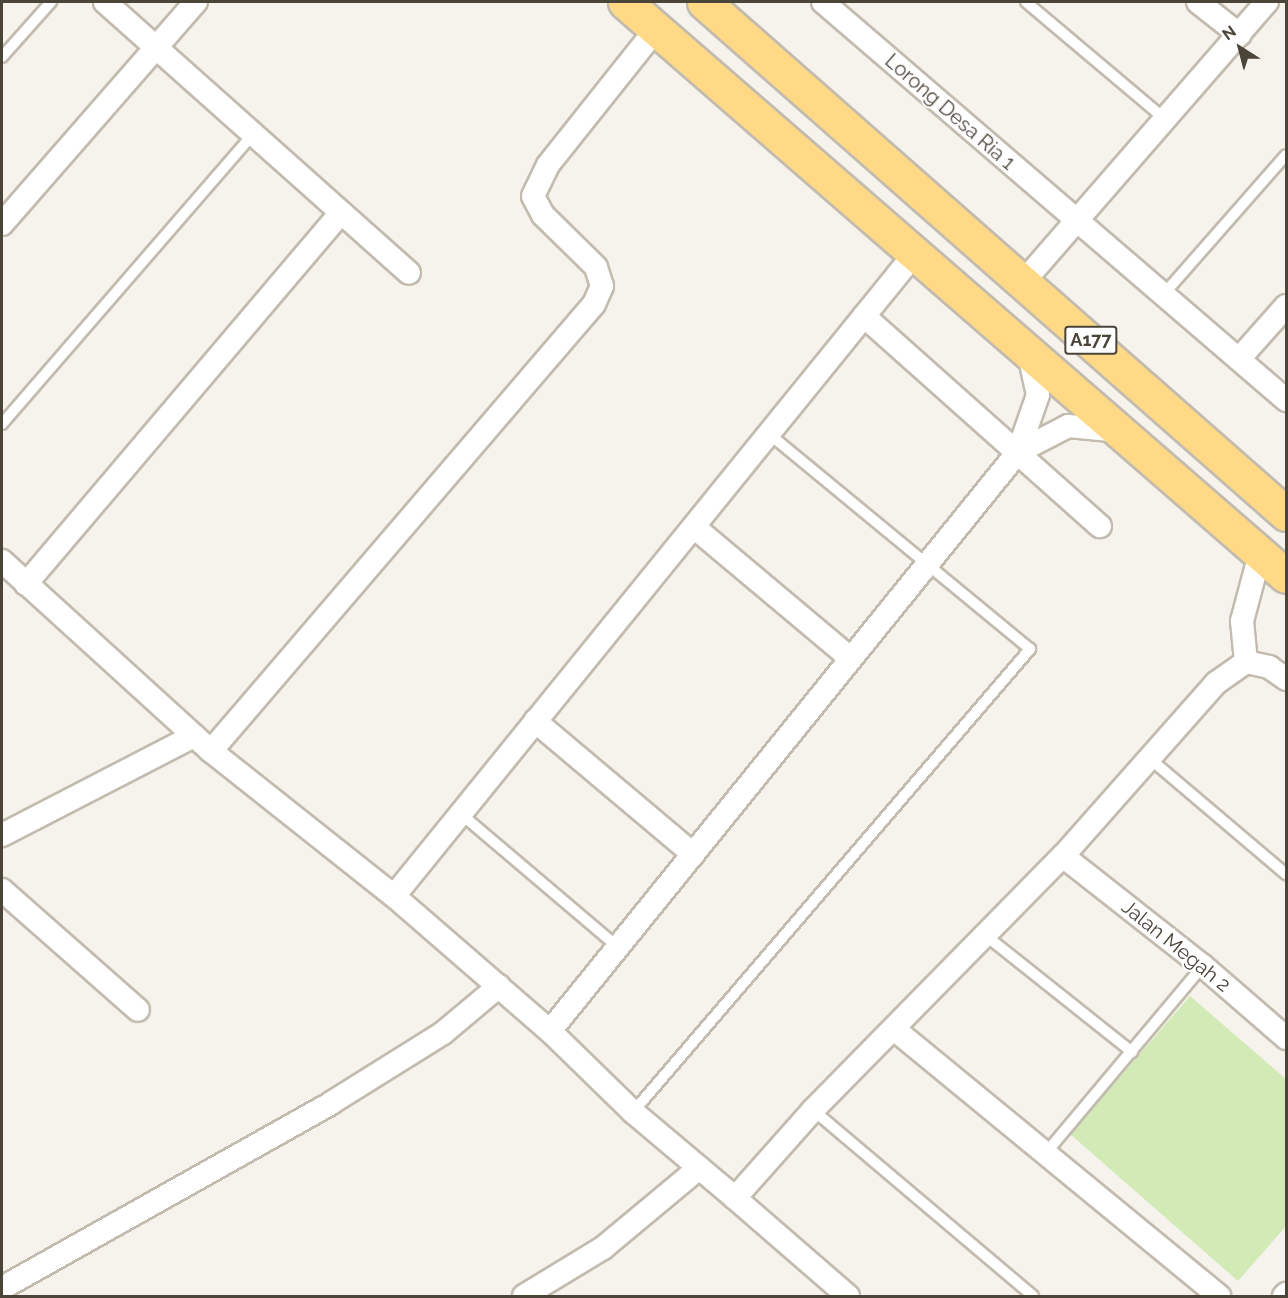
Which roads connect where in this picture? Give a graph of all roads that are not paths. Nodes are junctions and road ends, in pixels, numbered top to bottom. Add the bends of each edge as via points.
1 (51, 2) edge
2 (105, 2) edge
3 (196, 2) edge
4 (625, 2) edge
5 (704, 2) edge
6 (1026, 2) edge
7 (1198, 2) edge
8 (1267, 2) edge
9 (833, 5) edge
10 (656, 29) junction
11 (1240, 35) junction
12 (157, 46) junction
13 (2, 57) edge
14 (1165, 119) junction
15 (254, 134) junction
16 (1287, 154) edge
17 (341, 212) junction
18 (1077, 222) junction
19 (2, 224) edge
20 (916, 252) junction
21 (409, 273) dead end
22 (1024, 280) junction
23 (1163, 295) junction
24 (1287, 306) edge
25 (864, 316) junction
26 (1028, 350) junction
27 (1239, 359) junction
28 (1287, 400) edge
29 (2, 424) edge
30 (1122, 431) junction
31 (769, 434) junction
32 (1018, 452) junction
33 (1287, 514) edge
34 (1100, 526) dead end
35 (693, 527) junction
36 (1260, 554) junction
37 (2, 561) edge
38 (925, 566) junction
39 (1287, 576) edge
40 (26, 584) junction
41 (850, 658) junction
42 (1246, 662) junction
43 (1287, 679) edge
44 (536, 721) junction
45 (194, 736) junction
46 (211, 752) junction
47 (1149, 758) junction
48 (461, 814) junction
49 (2, 834) edge
50 (693, 854) junction
51 (1063, 856) junction
52 (1287, 874) edge
53 (2, 890) edge
54 (394, 896) junction
55 (983, 933) junction
56 (618, 947) junction
57 (1203, 966) junction
58 (499, 986) junction
59 (138, 1010) dead end
60 (894, 1029) junction
61 (550, 1031) junction
62 (1287, 1038) edge
63 (1132, 1052) junction
64 (813, 1110) junction
65 (633, 1112) junction
66 (1045, 1154) junction
67 (699, 1168) junction
68 (735, 1198) junction
69 (2, 1288) edge
70 (524, 1296) edge
71 (848, 1296) edge
72 (1033, 1296) edge
73 (1219, 1296) edge

1 - 13 lane
2 - 12 street
3 - 12 street
4 - 10 highway, A177
5 - 22 highway, A177
6 - 14 lane
7 - 11 street
8 - 11 street
9 - 18 street, Lorong Desa Ria 1
10 - 20 highway, A177
10 - 46 street via 548,165 533,196 543,215 596,267 602,286 594,304
11 - 14 street
12 - 15 street
12 - 19 street
14 - 18 street
15 - 17 street
15 - 29 lane
16 - 23 lane
17 - 21 street
17 - 40 street
18 - 22 street
18 - 23 street, Lorong Desa Ria 1
20 - 25 street
20 - 26 highway, A177
22 - 33 highway, A177
23 - 27 street, Lorong Desa Ria 1
24 - 27 street
25 - 31 street
25 - 32 street
26 - 30 highway, A177
26 - 32 street via 1038,395
27 - 28 street, Lorong Desa Ria 1
30 - 32 street via 1068,426
30 - 36 highway, A177
31 - 35 street
31 - 38 lane
32 - 34 street
32 - 38 street
35 - 41 street
35 - 44 street
36 - 39 highway, A177
36 - 42 street via 1242,621
37 - 40 street
38 - 41 street
38 - 65 lane via 1030,649
40 - 45 street
41 - 50 street
42 - 43 street via 1269,667
42 - 47 street via 1216,683
44 - 48 street
44 - 50 street
45 - 46 street
45 - 49 street
46 - 54 street
47 - 51 street
47 - 52 lane
48 - 54 street
48 - 56 lane
50 - 56 street
51 - 55 street
51 - 57 street, Jalan Megah 2
53 - 59 street
54 - 58 street
55 - 60 street
55 - 63 lane
56 - 61 street
57 - 62 street, Jalan Megah 2
57 - 63 lane
58 - 61 street
58 - 69 street via 443,1033 331,1103
60 - 64 street
60 - 66 street
61 - 65 street
63 - 66 lane
64 - 68 street
64 - 72 lane
65 - 67 street
66 - 73 street
67 - 68 street
67 - 70 street via 603,1248
68 - 71 street

